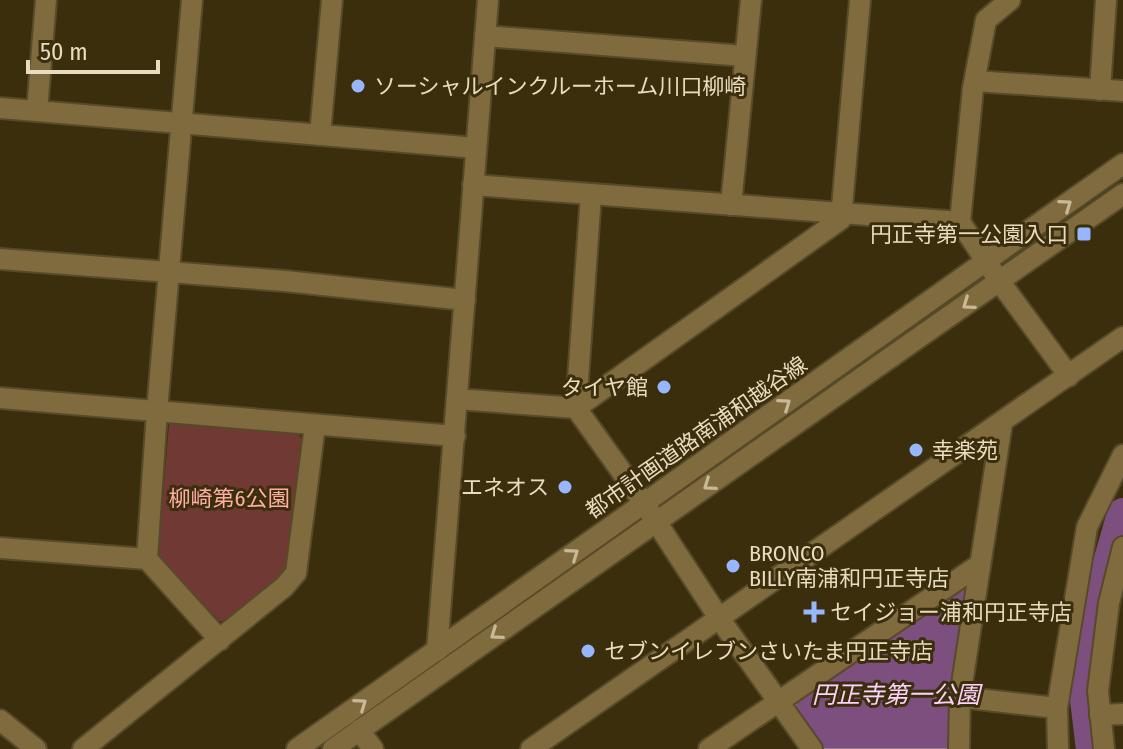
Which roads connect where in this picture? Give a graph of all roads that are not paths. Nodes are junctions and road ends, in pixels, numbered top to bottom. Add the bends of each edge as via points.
1 (46, 0) edge
2 (192, 0) edge
3 (332, 0) edge
4 (488, 0) edge
5 (751, 0) edge
6 (860, 0) edge
7 (1010, 0) edge
8 (1106, 0) edge
9 (485, 36) junction
10 (745, 56) junction
11 (975, 81) junction
12 (1100, 90) junction
13 (1123, 91) edge
14 (0, 108) edge
15 (37, 111) junction
16 (181, 123) junction
17 (320, 135) junction
18 (476, 148) junction
19 (1123, 164) edge
20 (473, 185) junction
21 (591, 194) junction
22 (1123, 194) edge
23 (731, 205) junction
24 (842, 214) junction
25 (960, 222) junction
26 (0, 259) edge
27 (987, 261) junction
28 (170, 271) junction
29 (1000, 282) junction
30 (465, 300) junction
31 (1123, 337) edge
32 (1069, 376) junction
33 (0, 398) edge
34 (457, 399) junction
35 (576, 408) junction
36 (157, 411) junction
37 (1002, 423) junction
38 (315, 425) junction
39 (455, 436) junction
40 (1123, 455) edge
41 (644, 503) junction
42 (656, 522) junction
43 (1123, 547) edge
44 (0, 548) edge
45 (147, 559) junction
46 (979, 565) junction
47 (719, 618) junction
48 (220, 640) junction
49 (437, 651) junction
50 (960, 697) junction
51 (777, 701) junction
52 (1057, 708) junction
53 (1123, 714) edge
54 (1100, 715) junction
55 (0, 720) edge
56 (359, 730) junction
57 (36, 749) edge
58 (83, 749) edge
59 (297, 749) edge
60 (333, 749) edge
61 (373, 749) edge
62 (531, 749) edge
63 (709, 749) edge
64 (812, 749) edge
65 (959, 749) edge
66 (1058, 749) edge
67 (1104, 749) edge

1 - 15 street
2 - 16 street
3 - 17 street
4 - 9 street
5 - 10 street
6 - 24 street
7 - 11 street via 986,20
8 - 12 street
9 - 10 street
9 - 18 street
10 - 23 street
11 - 12 street
11 - 25 street
12 - 13 street
14 - 15 street
15 - 16 street
16 - 17 street
16 - 28 street
17 - 18 street
18 - 20 street
27 -> 19 street, 都市計画道路南浦和越谷線
20 - 21 street
20 - 30 street
21 - 23 street
21 - 35 street
22 - 29 street
23 - 24 street
24 - 25 street
24 - 35 street
25 - 27 street
26 - 28 street
27 - 29 street
41 -> 27 street, 都市計画道路南浦和越谷線
28 - 30 street
28 - 36 street
29 - 32 street
29 -> 42 street
30 - 34 street
31 - 32 street
32 - 37 street
33 - 36 street
34 - 35 street
34 - 39 street
35 - 41 street
36 - 38 street
36 - 45 street
37 - 46 street
37 - 47 street
38 - 39 street
38 - 48 street via 296,573
39 - 49 street
40 - 52 street via 1087,527
41 - 42 street
49 -> 41 street, 都市計画道路南浦和越谷線
42 - 47 street
42 -> 56 street
43 - 54 street via 1109,603
44 - 45 street
45 - 48 street
46 - 50 street
46 - 51 street
47 - 51 street
47 - 62 street
48 - 58 street
59 -> 49 street, 都市計画道路南浦和越谷線
50 - 52 street
50 - 65 street
51 - 63 street
51 - 64 street
52 - 66 street
53 - 54 street
54 - 67 street
55 - 57 street
56 - 60 street
56 - 61 street

